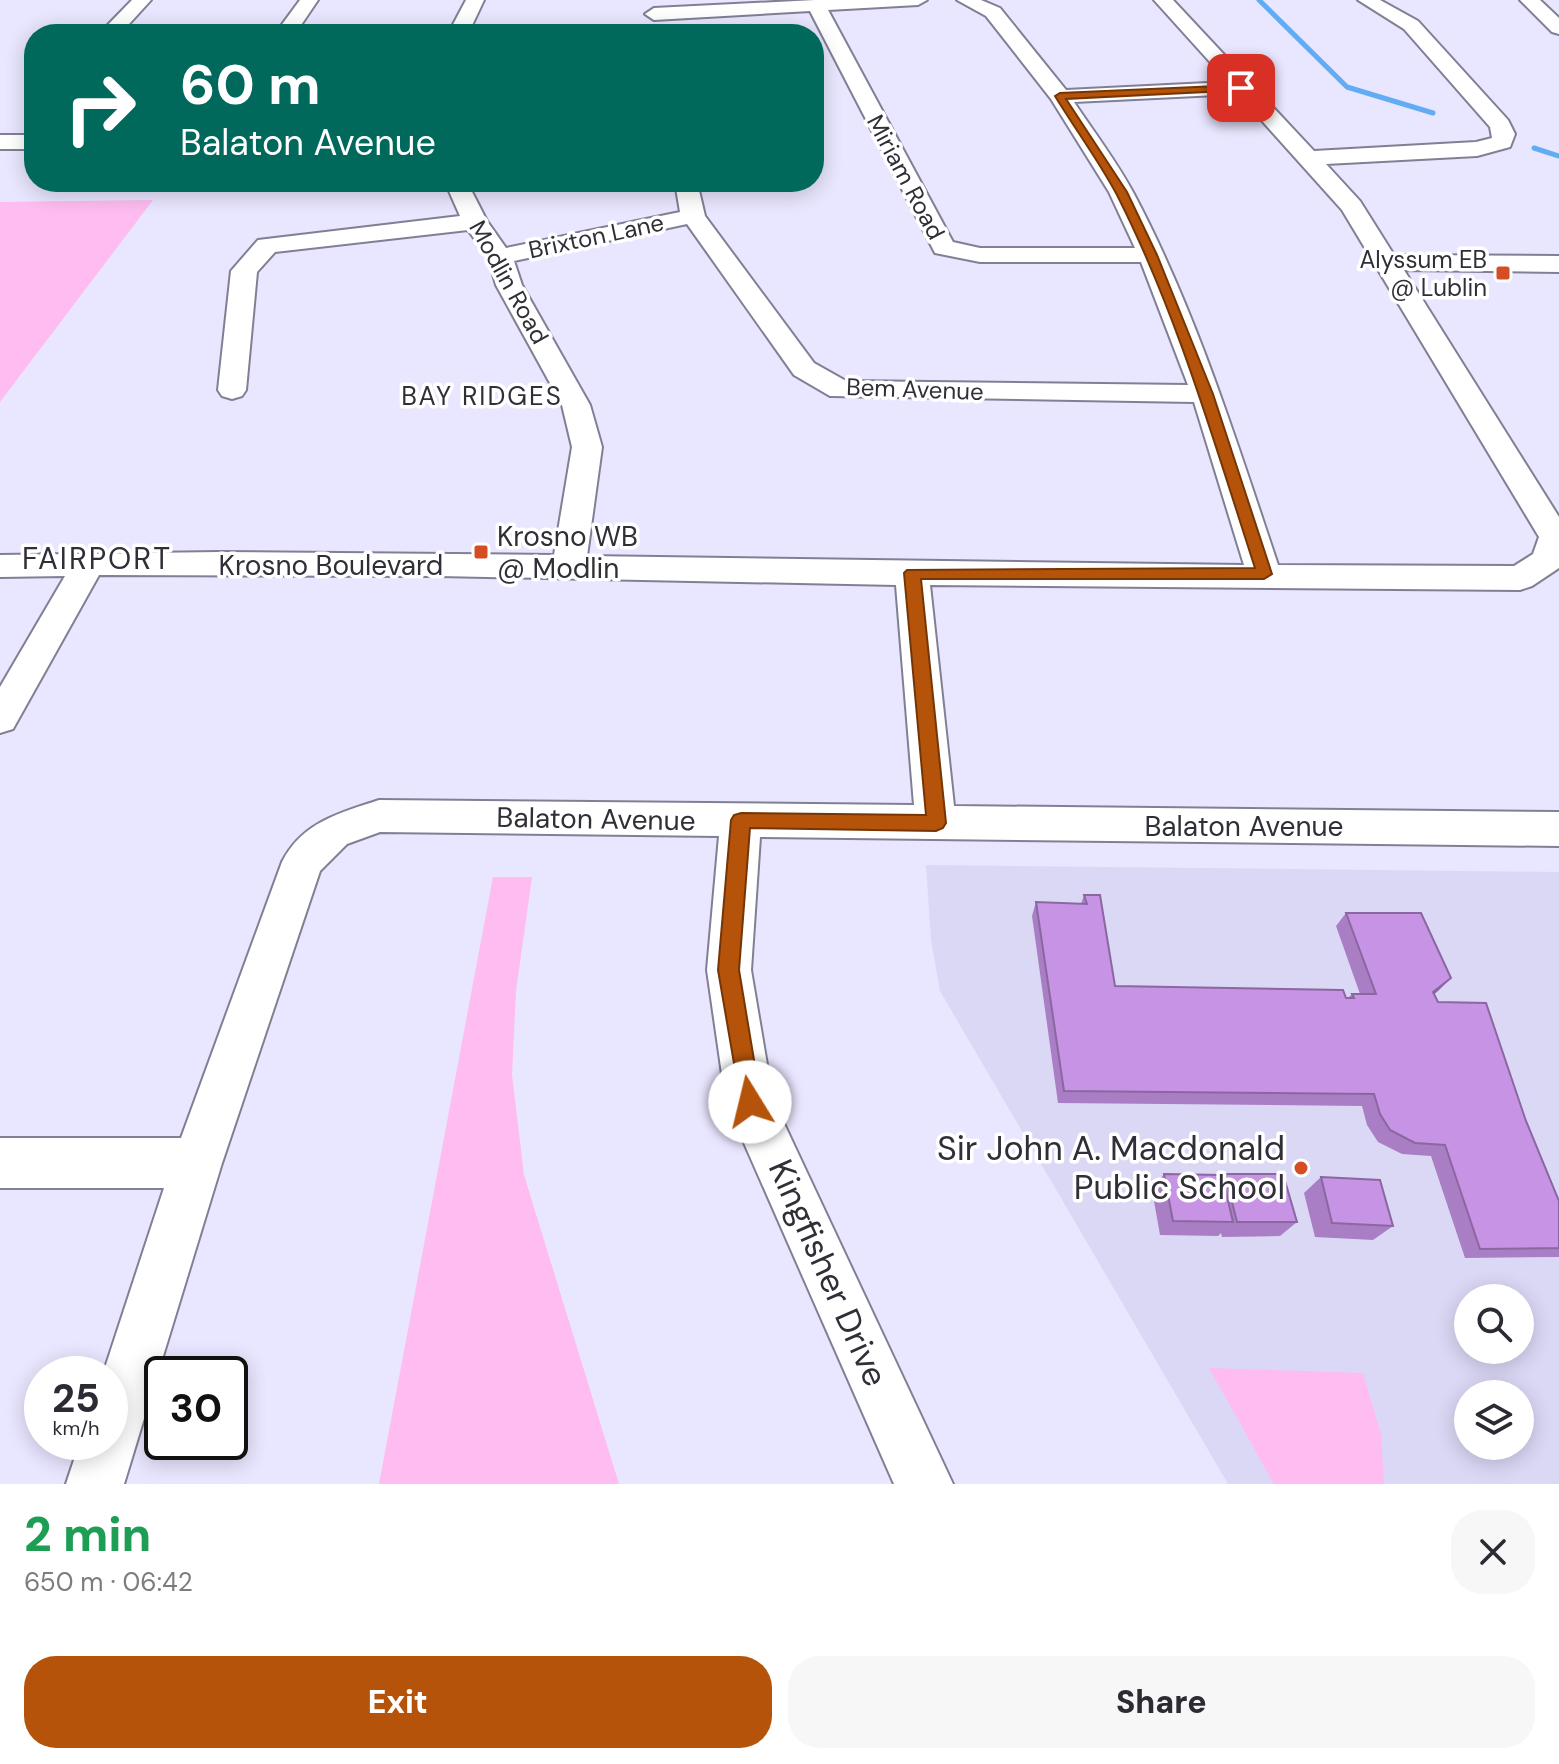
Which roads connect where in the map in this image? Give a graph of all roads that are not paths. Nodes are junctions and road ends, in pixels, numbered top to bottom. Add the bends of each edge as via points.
1 (142, 0) edge
2 (309, 0) edge
3 (475, 0) edge
4 (918, 0) edge
5 (966, 0) edge
6 (1163, 0) edge
7 (1367, 0) edge
8 (1529, 0) edge
9 (817, 6) junction
10 (651, 7) edge
11 (119, 24) edge
12 (292, 24) edge
13 (463, 24) edge
14 (1559, 28) edge
15 (1241, 88) junction
16 (1060, 96) junction
17 (0, 142) edge
18 (24, 142) edge
19 (1308, 158) junction
20 (461, 192) edge
21 (688, 192) edge
22 (693, 216) junction
23 (475, 222) junction
24 (1151, 255) junction
25 (500, 257) junction
26 (1389, 262) junction
27 (1559, 264) edge
28 (232, 390) dead end
29 (1206, 394) junction
30 (89, 564) junction
31 (0, 566) edge
32 (566, 567) junction
33 (912, 573) junction
34 (1264, 574) junction
35 (0, 719) edge
36 (741, 820) junction
37 (936, 823) junction
38 (1559, 829) edge
39 (0, 1163) edge
40 (197, 1163) junction
41 (128, 1379) edge
42 (102, 1460) edge
43 (95, 1484) edge
44 (924, 1484) edge

1 - 11 street
2 - 12 street
3 - 13 street
4 - 9 street
5 - 16 street via 993,12
6 - 15 street, Krosno Boulevard
7 - 19 street via 1411,25 1500,125 1502,142 1477,149
8 - 14 street
9 - 10 street
9 - 24 street, Miriam Road via 944,248 980,255
15 - 16 street
15 - 19 street, Krosno Boulevard
16 - 24 street via 1121,192
17 - 18 street
19 - 26 street, Krosno Boulevard via 1352,206
20 - 23 street, Modlin Road
21 - 22 street, Bem Avenue
22 - 25 street, Brixton Lane
22 - 29 street, Bem Avenue via 804,369 840,390
23 - 25 street, Modlin Road
23 - 28 street via 267,245 244,271
24 - 29 street
25 - 32 street, Modlin Road via 509,285 576,405 587,447 574,545
26 - 27 street
26 - 34 street, Krosno Boulevard via 1555,537 1548,560 1520,578
29 - 34 street
30 - 31 street, Krosno Boulevard
30 - 32 street, Krosno Boulevard
30 - 35 street
32 - 33 street, Krosno Boulevard
33 - 34 street, Krosno Boulevard
33 - 37 street
36 - 37 street, Balaton Avenue
36 - 40 street, Balaton Avenue via 379,816 333,832 303,862
36 - 44 street, Kingfisher Drive via 729,970 750,1102
37 - 38 street, Balaton Avenue
39 - 40 street
40 - 41 street, Balaton Avenue
42 - 43 street, Balaton Avenue

